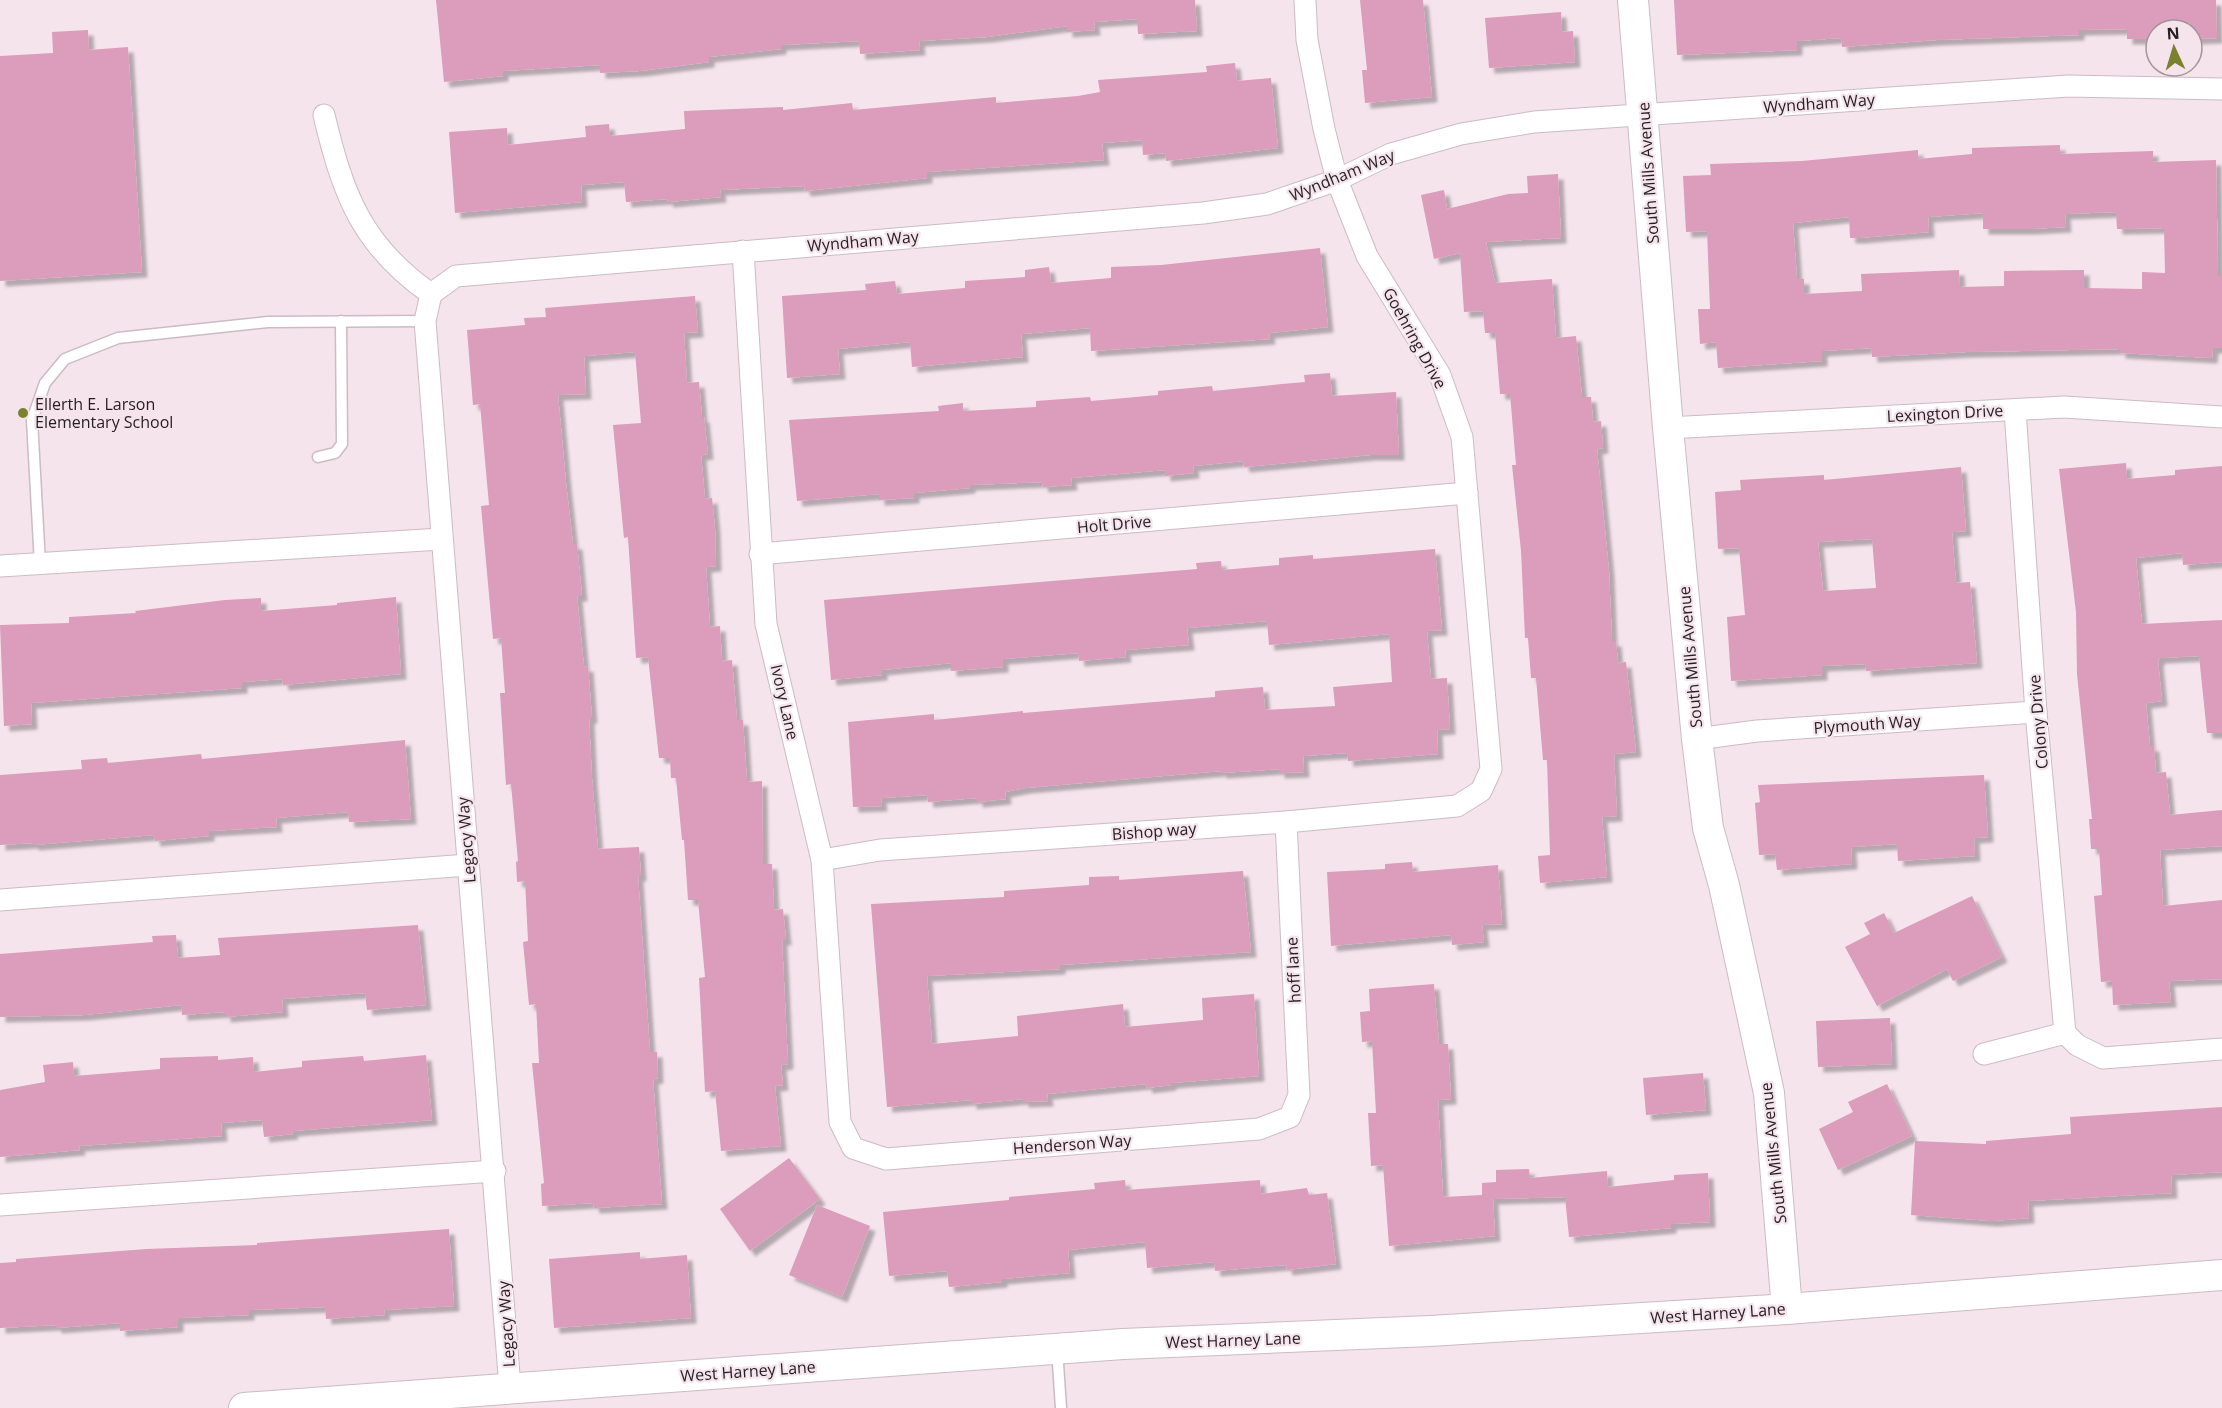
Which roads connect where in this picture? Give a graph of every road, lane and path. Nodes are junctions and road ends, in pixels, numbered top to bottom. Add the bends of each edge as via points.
1 (1305, 0) edge
2 (1633, 0) edge
3 (2222, 89) edge
4 (1644, 115) junction
5 (324, 116) dead end
6 (1337, 180) junction
7 (743, 251) junction
8 (431, 294) junction
9 (341, 321) junction
10 (424, 321) junction
11 (2015, 410) junction
12 (2222, 417) edge
13 (1668, 428) junction
14 (318, 457) dead end
15 (1467, 494) junction
16 (441, 539) junction
17 (760, 554) junction
18 (40, 564) junction
19 (0, 566) edge
20 (2036, 712) junction
21 (1697, 739) junction
22 (1481, 791) joint
23 (1286, 822) junction
24 (822, 860) junction
25 (468, 865) junction
26 (0, 900) edge
27 (2065, 1033) junction
28 (2222, 1049) edge
29 (1984, 1054) dead end
30 (1290, 1117) joint
31 (853, 1148) joint
32 (495, 1171) junction
33 (0, 1205) edge
34 (2222, 1275) edge
35 (1786, 1309) junction
36 (1057, 1349) junction
37 (510, 1387) junction
38 (244, 1408) edge
39 (1061, 1408) edge

1 - 6 street, Goehring Drive via 1307,40
2 - 4 main road, South Mills Avenue
3 - 4 street, Wyndham Way via 2068,86
4 - 6 street, Wyndham Way via 1534,122 1461,134 1391,154
4 - 13 main road, South Mills Avenue
5 - 8 street via 337,172 367,234 403,274
6 - 7 street, Wyndham Way via 1268,204 1203,213
6 - 15 street, Goehring Drive via 1367,256 1440,375 1462,437
7 - 8 street, Wyndham Way via 456,276
7 - 17 street, Ivory Lane
8 - 10 street, Legacy Way
9 - 10 lane
9 - 14 lane via 342,444 334,453
9 - 18 lane via 268,322 118,338 65,359 45,383 32,420
10 - 16 street, Legacy Way
11 - 12 street, Lexington Drive via 2064,407
11 - 13 street, Lexington Drive
11 - 20 street, Colony Drive
13 - 21 main road, South Mills Avenue
15 - 17 street, Holt Drive
15 - 22 street, Goehring Drive via 1491,769
16 - 18 street
16 - 25 street, Legacy Way
17 - 24 street, Ivory Lane via 766,624
18 - 19 street
20 - 21 street, Plymouth Way via 1757,731
20 - 27 street, Colony Drive
21 - 35 main road, South Mills Avenue via 1708,828 1769,1093
22 - 23 street, Bishop way via 1457,806
23 - 24 street, Bishop way via 880,850
23 - 30 street, hoff lane via 1299,1095
24 - 31 street, Ivory Lane via 840,1122
25 - 26 street
25 - 32 street, Legacy Way
27 - 28 street via 2077,1046 2103,1058
27 - 29 street
30 - 31 street, Henderson Way via 1259,1130 886,1159
32 - 33 street
32 - 37 street, Legacy Way
34 - 35 main road, West Harney Lane
35 - 36 main road, West Harney Lane
36 - 37 main road, West Harney Lane
36 - 39 lane
37 - 38 main road, West Harney Lane

